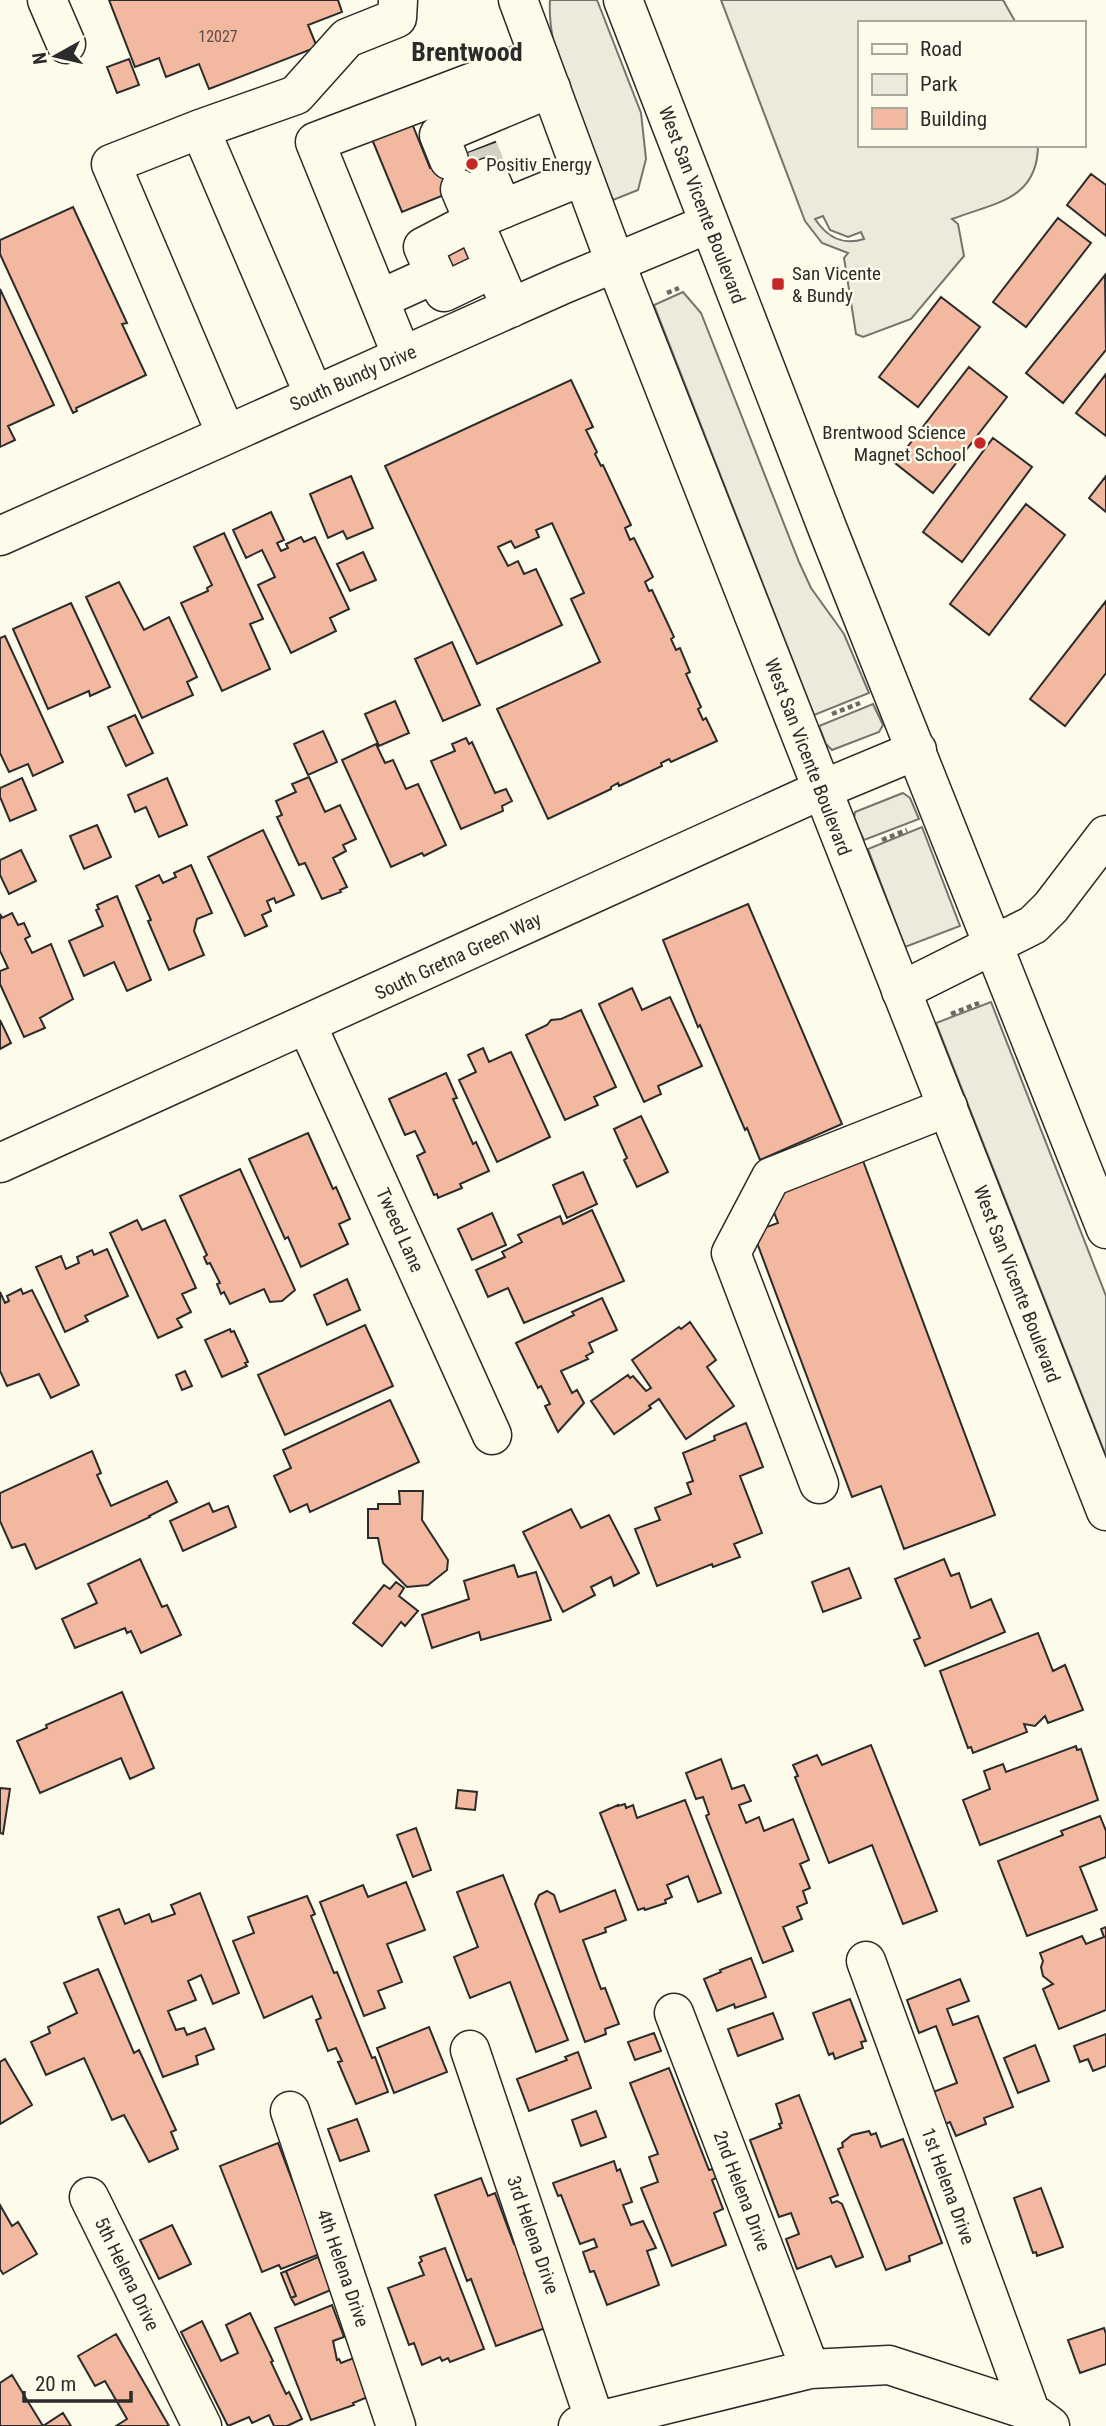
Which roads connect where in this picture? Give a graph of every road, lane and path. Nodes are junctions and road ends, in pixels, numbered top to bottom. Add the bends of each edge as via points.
1 (47, 0) edge
2 (398, 0) edge
3 (623, 0) edge
4 (533, 34) edge
5 (66, 44) dead end
6 (296, 95) junction
7 (200, 130) junction
8 (315, 142) junction
9 (475, 175) junction
10 (583, 176) junction
11 (708, 224) junction
12 (615, 262) junction
13 (494, 268) junction
14 (435, 274) junction
15 (380, 299) junction
16 (510, 308) junction
17 (402, 356) junction
18 (314, 395) junction
19 (226, 434) junction
20 (0, 536) edge
21 (862, 702) dead end
22 (827, 716) dead end
23 (916, 750) junction
24 (821, 790) junction
25 (911, 828) dead end
26 (1106, 835) edge
27 (877, 842) dead end
28 (993, 945) junction
29 (901, 991) junction
30 (988, 999) dead end
31 (942, 1017) dead end
32 (307, 1025) junction
33 (948, 1107) junction
34 (0, 1163) edge
35 (1106, 1229) edge
36 (492, 1435) dead end
37 (819, 1484) dead end
38 (1106, 1511) edge
39 (866, 1961) dead end
40 (674, 2013) dead end
41 (470, 2050) dead end
42 (290, 2111) dead end
43 (89, 2197) dead end
44 (810, 2369) junction
45 (1040, 2418) edge
46 (587, 2423) edge
47 (202, 2426) edge
48 (396, 2426) edge

1 - 5 street
2 - 6 street via 397,18 347,38
3 - 11 street, West San Vicente Boulevard
4 - 8 street
4 - 9 street
4 - 10 street, West San Vicente Boulevard
6 - 7 street
6 - 8 street
7 - 18 street
7 - 19 street via 111,164
8 - 15 street
9 - 10 street
9 - 13 street
9 - 14 street via 423,247
10 - 12 street, West San Vicente Boulevard
11 - 12 street, South Bundy Drive
11 - 23 street, West San Vicente Boulevard
12 - 16 street, South Bundy Drive
12 - 24 street, West San Vicente Boulevard
13 - 14 street via 444,292
13 - 16 street
14 - 15 street
15 - 17 street
16 - 17 street, South Bundy Drive
17 - 18 street, South Bundy Drive
18 - 19 street, South Bundy Drive
19 - 20 street, South Bundy Drive
21 - 22 path
23 - 24 street, South Gretna Green Way
23 - 28 street, West San Vicente Boulevard
24 - 29 street, West San Vicente Boulevard
24 - 32 street, South Gretna Green Way
25 - 27 path
26 - 28 street via 1033,925
28 - 29 street
28 - 35 street, West San Vicente Boulevard
29 - 33 street, West San Vicente Boulevard
30 - 31 path
32 - 34 street, South Gretna Green Way
32 - 36 street, Tweed Lane
33 - 37 street via 771,1177 731,1253
33 - 38 street, West San Vicente Boulevard
39 - 45 street, 1st Helena Drive
40 - 44 street, 2nd Helena Drive
41 - 46 street, 3rd Helena Drive
42 - 48 street, 4th Helena Drive
43 - 47 street, 5th Helena Drive
44 - 45 street via 889,2365
44 - 46 street

